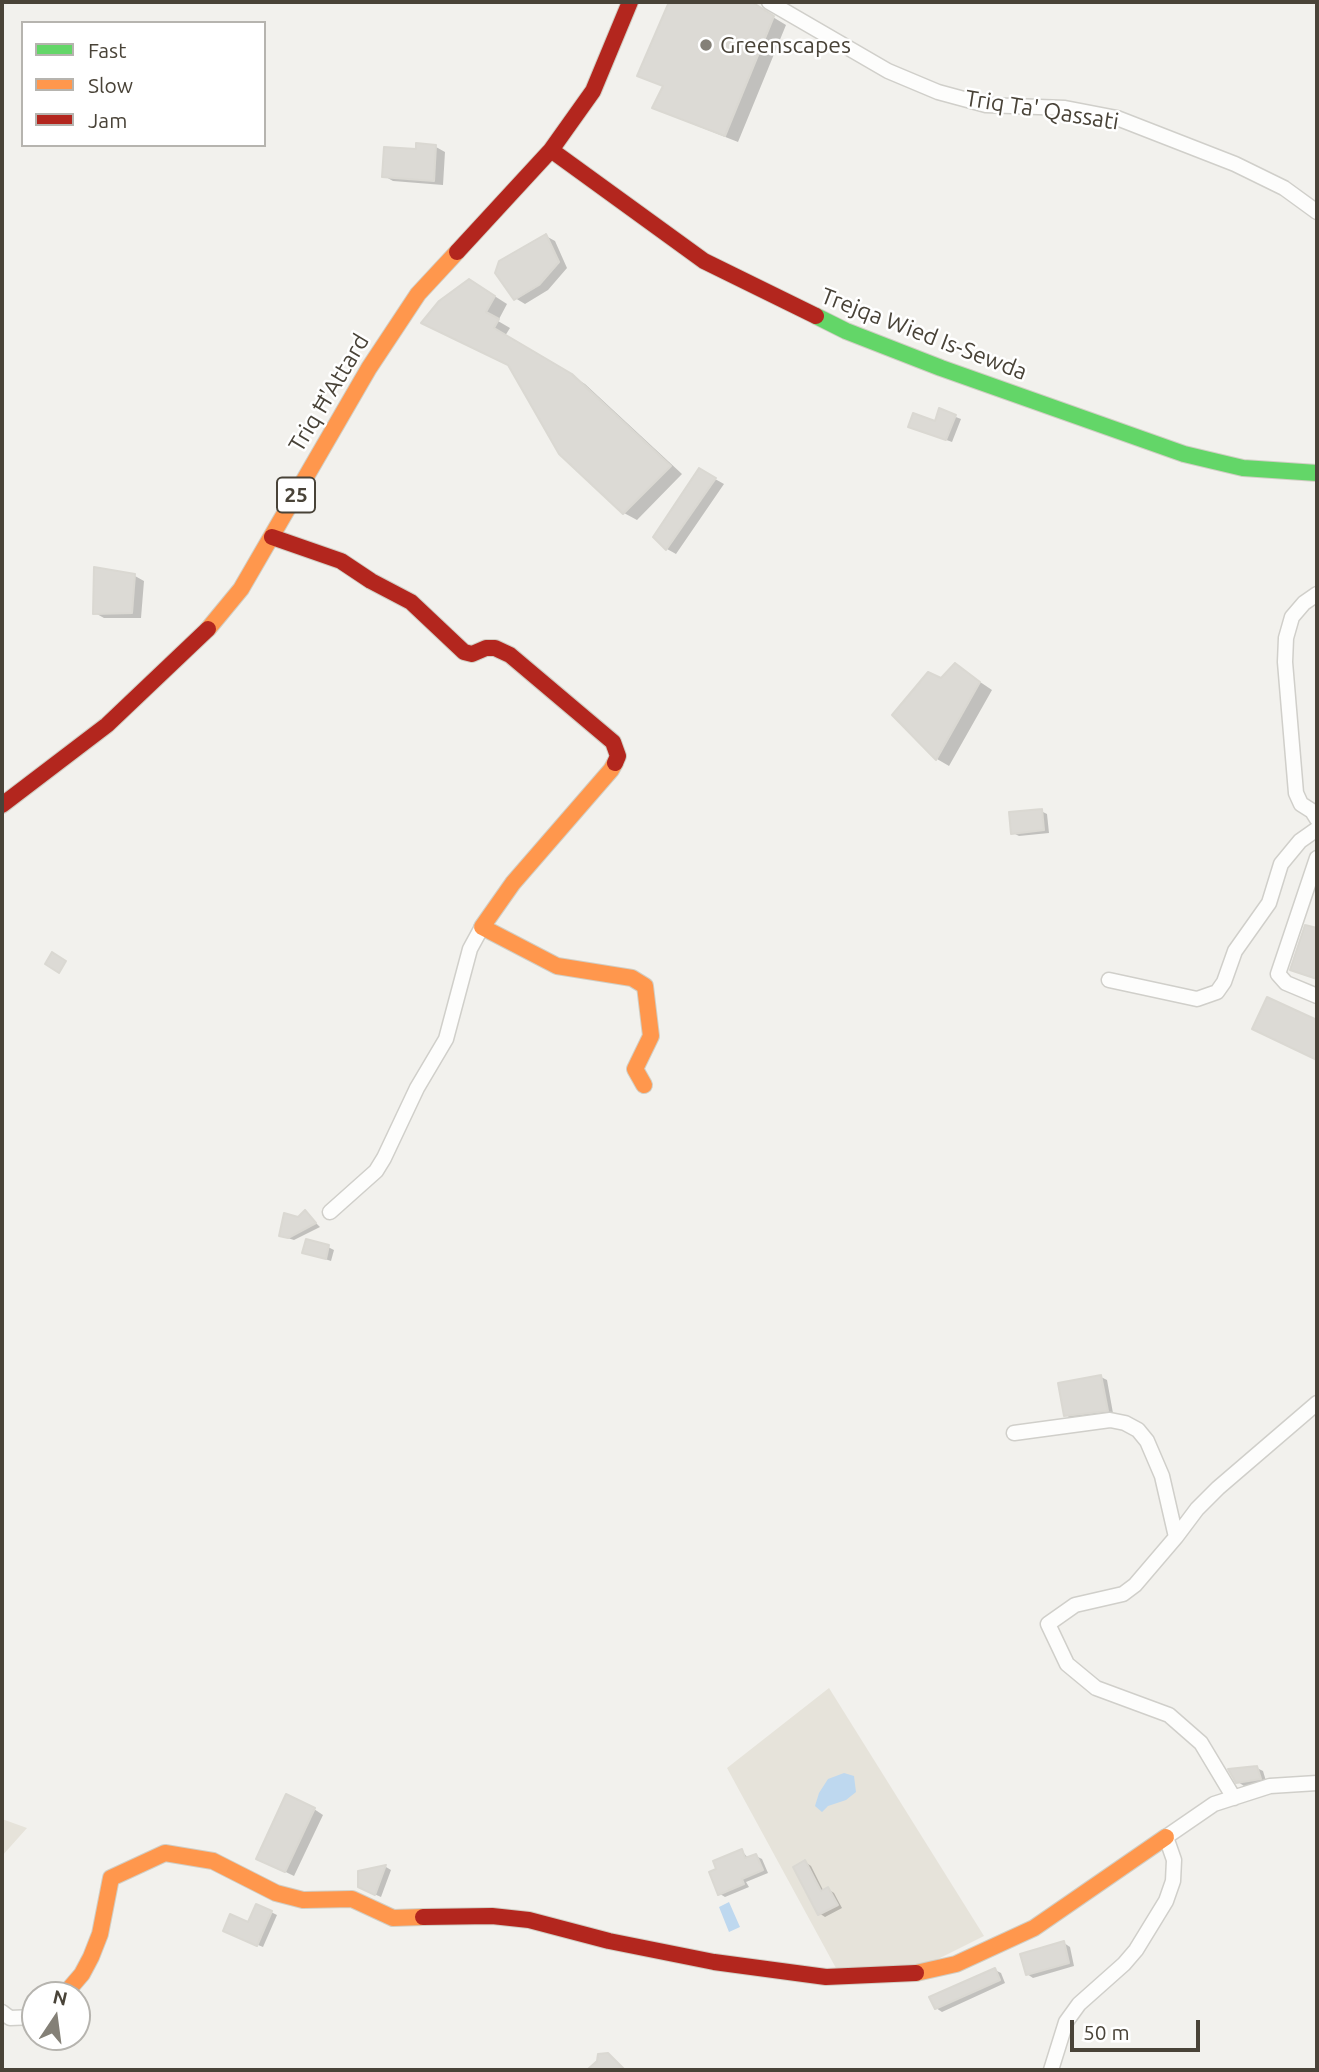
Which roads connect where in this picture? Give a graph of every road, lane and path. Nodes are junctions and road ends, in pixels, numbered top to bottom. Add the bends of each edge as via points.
1 (630, 2) edge
2 (769, 2) edge
3 (551, 150) junction
4 (1317, 212) edge
5 (1317, 473) edge
6 (272, 537) junction
7 (1317, 594) edge
8 (2, 805) edge
9 (1317, 819) edge
10 (1317, 829) edge
11 (1317, 859) edge
12 (482, 927) junction
13 (1109, 980) dead end
14 (1317, 996) edge
15 (644, 1085) dead end
16 (330, 1212) dead end
17 (1317, 1403) edge
18 (1014, 1433) dead end
19 (1176, 1537) junction
20 (1317, 1783) edge
21 (1234, 1798) junction
22 (1166, 1837) junction
23 (76, 1981) edge
24 (2, 2012) edge
25 (21, 2018) edge
26 (1051, 2070) edge

1 - 3 street, 25 via 593,91
2 - 4 street, Triq Ta' Qassati via 888,71 938,92 986,105 1065,108 1117,118 1236,164 1284,188
3 - 5 street, Trejqa Wied Is-Sewda via 704,261 846,331 1184,454 1243,468
3 - 6 street, Triq Ħ'Attard / 25 via 418,294 369,368
6 - 8 street, Triq Ħ'Attard / 25 via 241,589 203,635 107,725
6 - 12 street via 341,561 411,602 464,653 495,648 510,655 599,727 617,749 611,771 513,883
7 - 9 street via 1292,617 1285,662 1296,793
10 - 13 street via 1281,864 1269,902 1235,951 1217,992 1197,999
11 - 14 street via 1278,974 1286,983
12 - 15 street via 565,968 632,978 645,986 651,1036 635,1069
12 - 16 street via 470,949 446,1039 384,1158 376,1171
17 - 19 street via 1218,1488
18 - 19 street via 1110,1420 1138,1430 1162,1476
19 - 21 street via 1123,1594 1075,1605 1048,1624 1067,1664 1096,1689 1169,1715 1201,1743
20 - 21 street via 1270,1786
21 - 22 street via 1214,1804
22 - 23 street via 1034,1928 956,1964 929,1972 838,1977 714,1962 529,1920 393,1918 352,1899 303,1900 276,1893 213,1861 165,1853 111,1878 100,1934
22 - 26 street via 1174,1860 1166,1901 1136,1950 1066,2022
24 - 25 street via 10,2018

